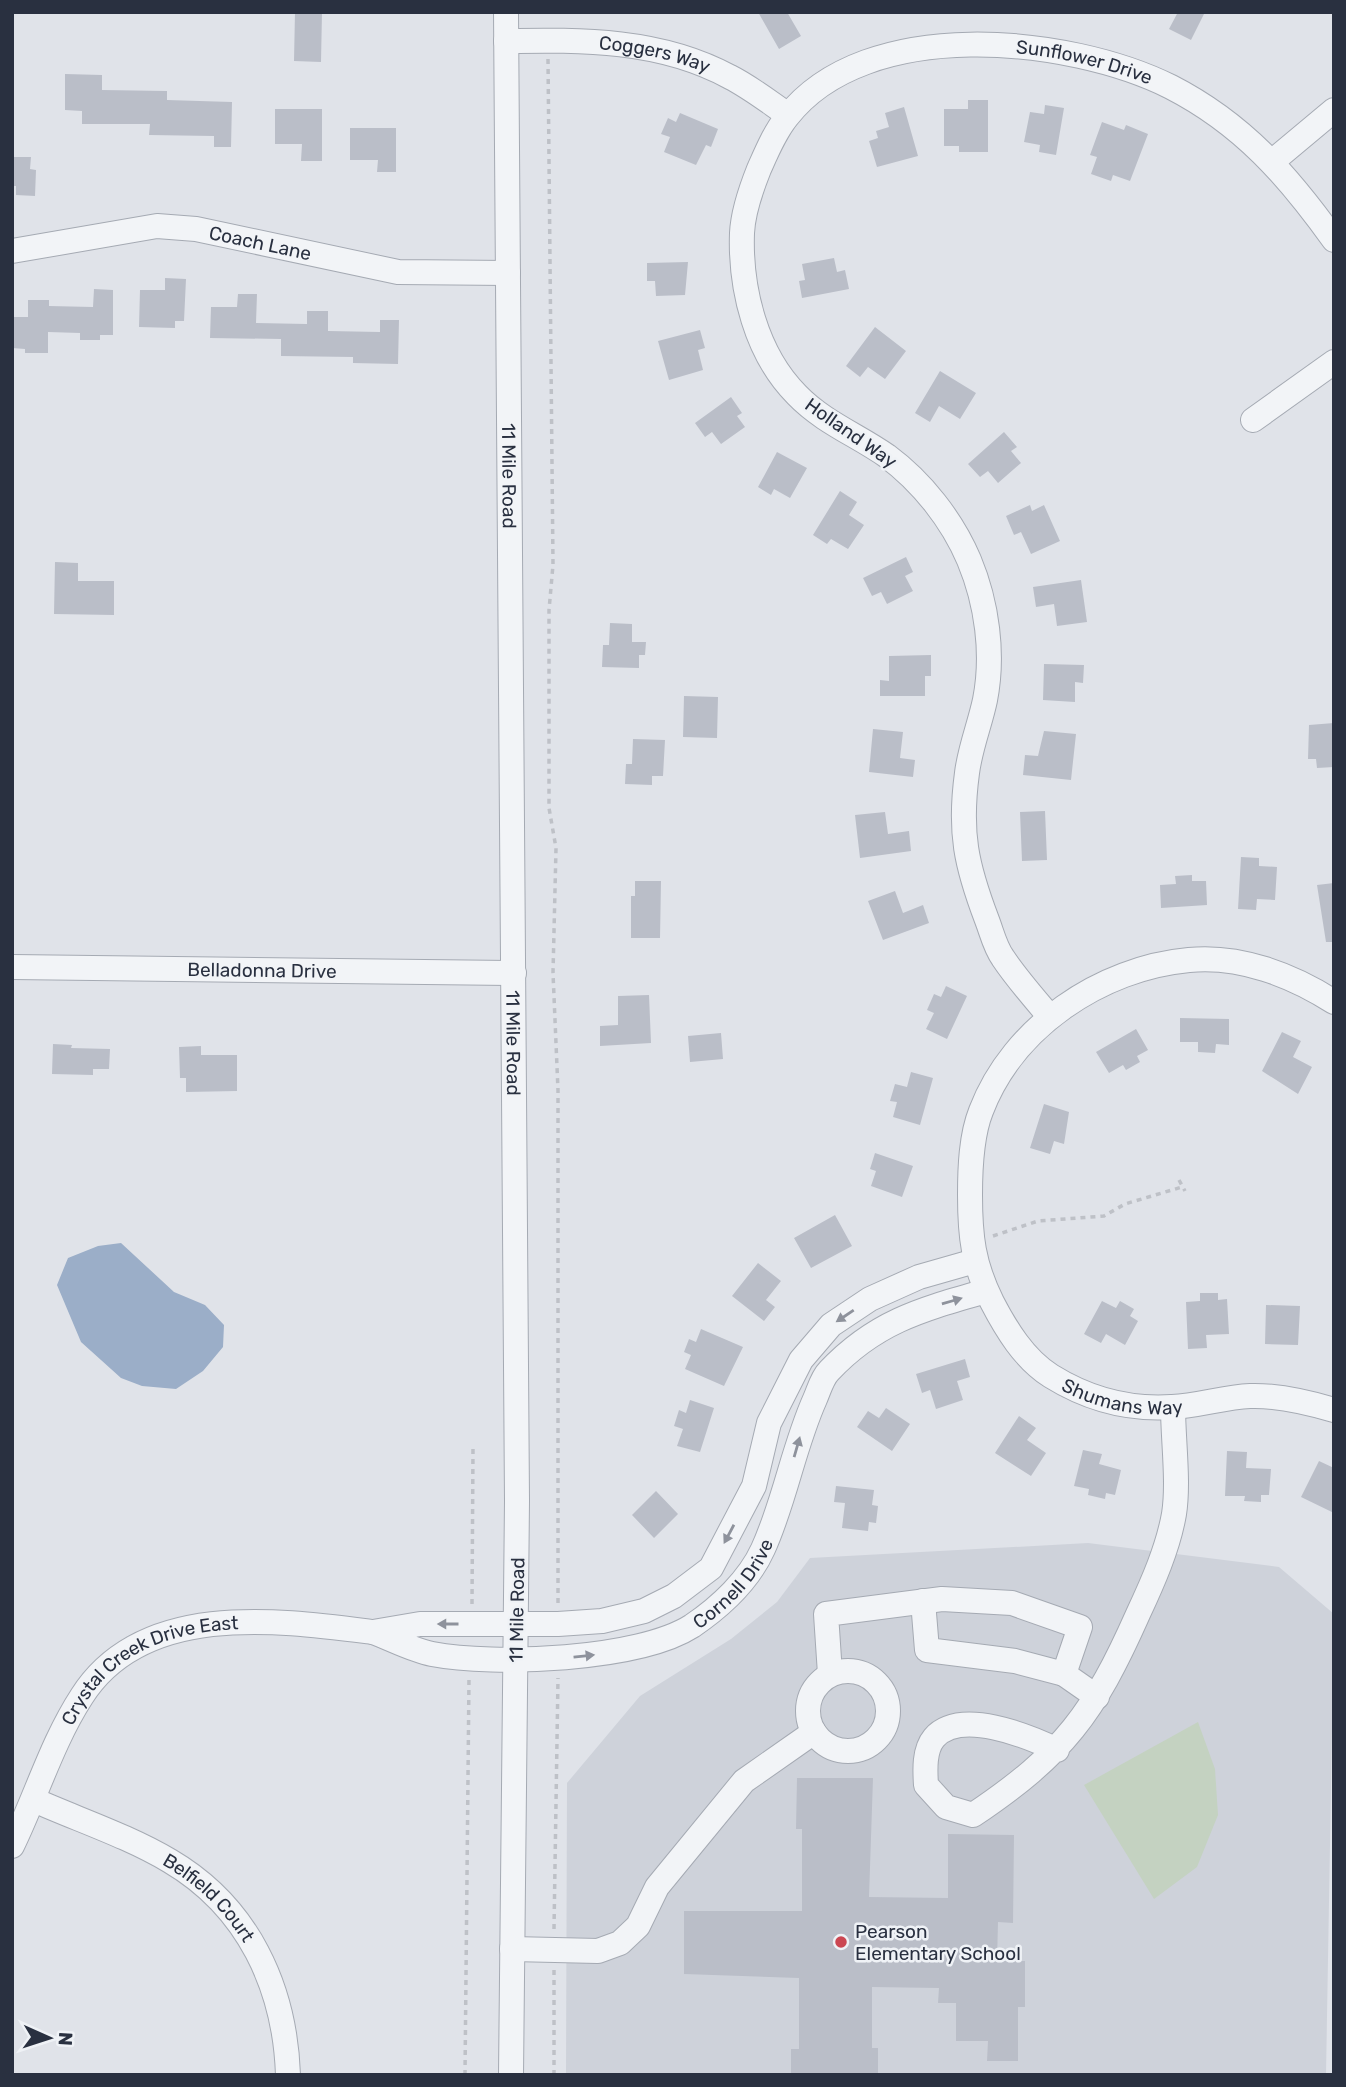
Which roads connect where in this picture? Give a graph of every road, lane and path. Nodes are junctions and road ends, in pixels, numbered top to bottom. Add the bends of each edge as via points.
1 (506, 12) edge
2 (548, 40) junction
3 (506, 41) junction
4 (1334, 110) edge
5 (788, 115) junction
6 (1273, 161) junction
7 (1334, 240) edge
8 (12, 251) edge
9 (508, 272) junction
10 (1334, 362) edge
11 (1253, 420) dead end
12 (12, 967) edge
13 (514, 973) junction
14 (1334, 1002) edge
15 (1050, 1017) junction
16 (1179, 1180) dead end
17 (972, 1251) junction
18 (986, 1291) junction
19 (870, 1299) junction
20 (884, 1325) junction
21 (801, 1360) junction
22 (826, 1373) junction
23 (1173, 1407) junction
24 (1334, 1410) edge
25 (473, 1447) dead end
26 (754, 1486) junction
27 (783, 1494) junction
28 (923, 1601) junction
29 (644, 1611) junction
30 (517, 1624) junction
31 (558, 1624) junction
32 (472, 1625) junction
33 (373, 1632) junction
34 (650, 1642) junction
35 (471, 1657) junction
36 (559, 1657) junction
37 (516, 1659) junction
38 (830, 1674) junction
39 (1064, 1674) junction
40 (1097, 1697) junction
41 (814, 1732) junction
42 (1057, 1750) junction
43 (34, 1800) junction
44 (12, 1846) edge
45 (512, 1949) junction
46 (554, 1950) junction
47 (288, 2075) edge
48 (464, 2075) edge
49 (511, 2075) edge
50 (554, 2075) edge

1 - 3 street, 11 Mile Road
2 - 3 street, Coggers Way
2 - 5 street, Coggers Way via 667,51 732,77
2 - 31 path via 553,551 549,808 556,861
3 - 9 street, 11 Mile Road
4 - 6 street
5 - 6 street, Sunflower Drive via 821,87 887,54 919,47 1033,47 1111,62 1171,87 1204,106
5 - 15 street, Holland Way via 767,149 751,189 743,227 742,270 749,305 777,369 796,394 910,474 951,526 969,559 990,655 985,703 967,769 964,840 969,873 1000,955
6 - 7 street, Sunflower Drive
8 - 9 street, Coach Lane via 158,226 196,229 398,272
9 - 13 street, 11 Mile Road
10 - 11 street
12 - 13 street, Belladonna Drive
13 - 30 street, 11 Mile Road
14 - 15 street via 1279,973 1235,962 1190,960 1120,977
15 - 17 street via 1019,1044 981,1111 970,1167
16 - 17 path via 1183,1189 1125,1204 1104,1216 1038,1221
17 - 18 street, Shumans Way
17 - 19 street, Cornell Drive
20 -> 18 street, Cornell Drive
18 - 23 street, Shumans Way via 1014,1340 1049,1374 1101,1400 1125,1406
19 - 20 street
19 -> 21 street, Cornell Drive via 831,1325
20 - 22 street, Cornell Drive
21 - 22 street
21 - 26 street, Cornell Drive via 769,1423
27 -> 22 street, Cornell Drive via 803,1426
23 - 24 street, Shumans Way via 1250,1396
23 - 40 street via 1174,1513 1156,1575
25 - 32 path
26 - 27 street
26 -> 29 street, Cornell Drive via 711,1568 674,1596
27 - 34 street, Cornell Drive via 762,1551 738,1588 691,1627
28 - 38 street via 826,1614
28 - 39 street via 927,1650 1015,1661
28 - 39 street via 1012,1603 1080,1627
29 - 31 street, Cornell Drive
29 - 34 street
30 - 31 street, Cornell Drive
30 - 32 street, Crystal Creek Drive East
30 - 37 street, 11 Mile Road
32 -> 33 street, Crystal Creek Drive East via 420,1624
33 - 35 street, Crystal Creek Drive East via 429,1654
33 - 43 street, Crystal Creek Drive East via 246,1622 192,1626 140,1644 105,1669 83,1693
36 -> 34 street, Cornell Drive via 584,1657
35 - 37 street, Crystal Creek Drive East
35 - 48 path
36 - 37 street, Cornell Drive
36 - 46 path
37 - 45 street, 11 Mile Road
38 - 41 street via 810,1695 809,1719
38 - 41 street via 856,1671 879,1684 886,1695 887,1721 873,1743 861,1749 834,1748
39 - 40 street
40 - 42 street
41 - 46 street via 744,1781 657,1886 638,1926 620,1943 598,1951
42 - 42 street via 1022,1782 973,1815 946,1807 926,1785 925,1760 933,1738 950,1726 982,1725
43 - 44 street, Crystal Creek Drive East
43 - 47 street, Belfield Court via 170,1861 226,1906 269,1971 281,2010
45 - 46 street
45 - 49 street, 11 Mile Road
46 - 50 path

